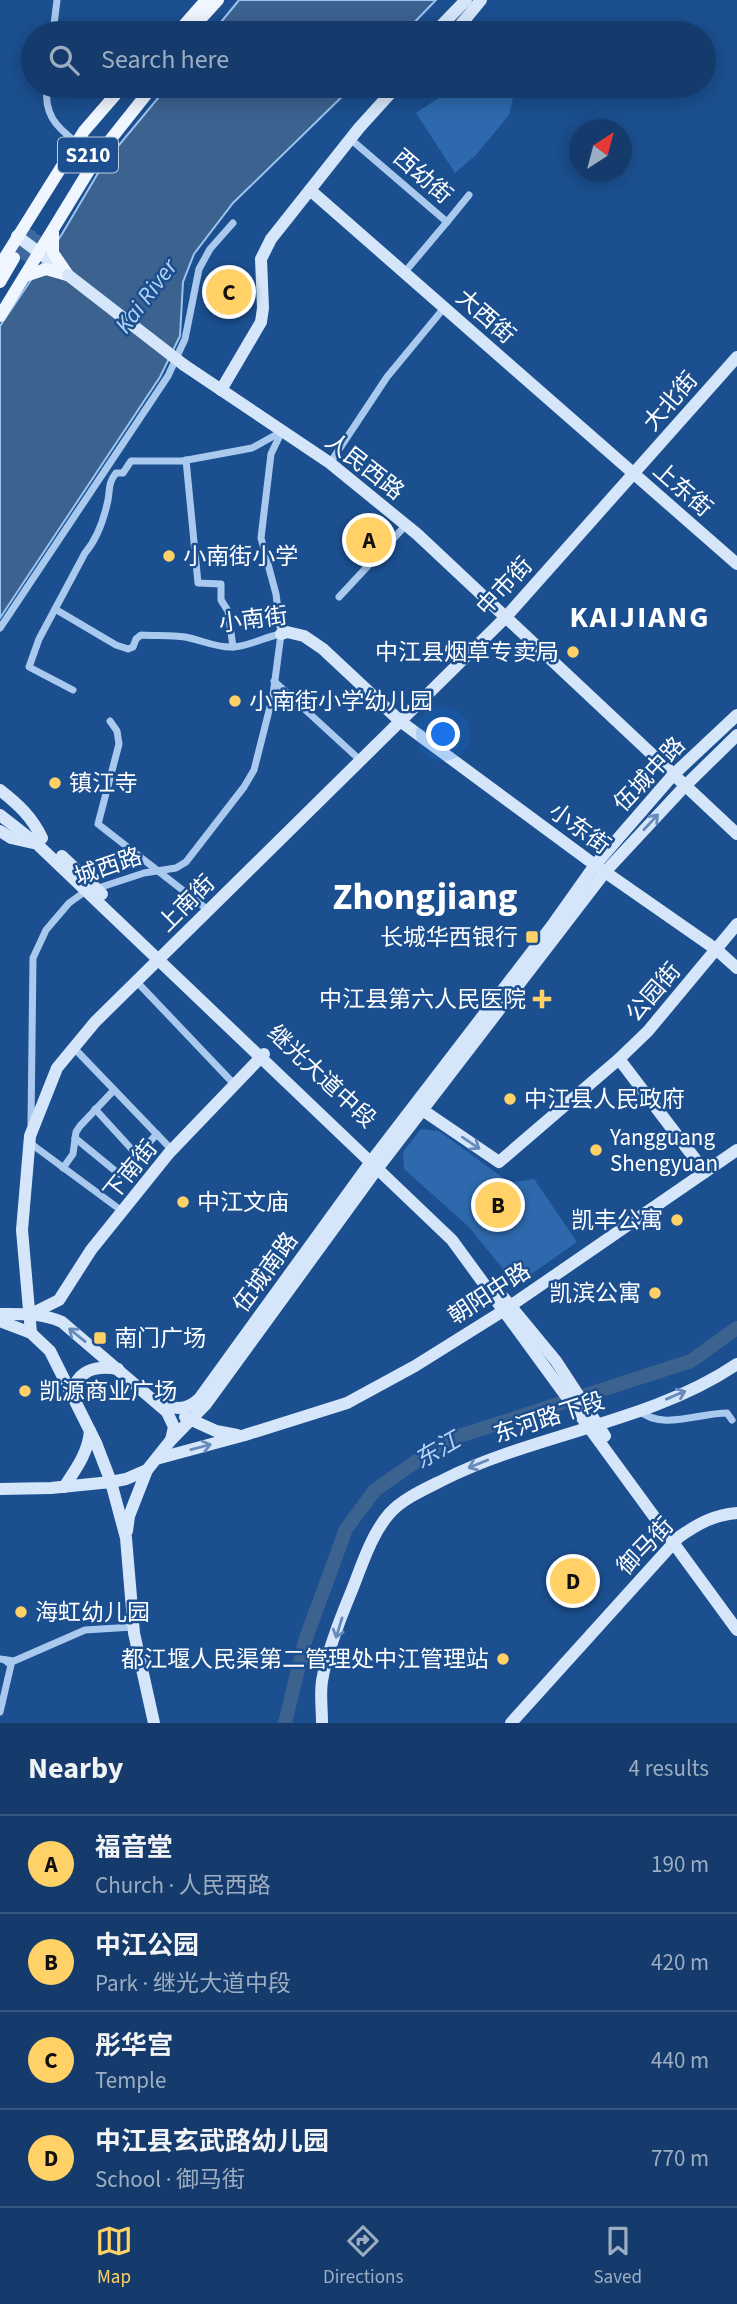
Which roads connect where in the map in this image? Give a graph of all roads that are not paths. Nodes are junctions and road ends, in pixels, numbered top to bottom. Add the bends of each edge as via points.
1 (57, 0) edge
2 (206, 0) edge
3 (218, 0) edge
4 (225, 0) edge
5 (466, 0) edge
6 (481, 0) edge
7 (54, 21) edge
8 (189, 21) edge
9 (193, 21) edge
10 (208, 21) edge
11 (445, 21) edge
12 (461, 21) edge
13 (47, 98) edge
14 (112, 98) edge
15 (121, 98) edge
16 (133, 98) edge
17 (143, 98) edge
18 (376, 98) edge
19 (386, 98) edge
20 (396, 98) edge
21 (76, 142) junction
22 (355, 142) junction
23 (310, 190) junction
24 (469, 195) dead end
25 (447, 222) junction
26 (233, 223) dead end
27 (45, 230) junction
28 (17, 236) junction
29 (40, 253) junction
30 (0, 265) edge
31 (404, 273) junction
32 (68, 275) junction
33 (26, 276) junction
34 (0, 282) edge
35 (0, 300) edge
36 (444, 308) junction
37 (0, 316) edge
38 (737, 357) edge
39 (221, 390) junction
40 (282, 431) junction
41 (186, 460) junction
42 (330, 463) junction
43 (634, 474) junction
44 (406, 525) junction
45 (737, 564) edge
46 (339, 597) dead end
47 (55, 609) junction
48 (505, 618) junction
49 (0, 628) edge
50 (281, 634) junction
51 (233, 647) junction
52 (274, 681) junction
53 (73, 690) dead end
54 (737, 715) edge
55 (110, 721) dead end
56 (400, 721) junction
57 (737, 735) edge
58 (360, 760) junction
59 (673, 775) junction
60 (685, 786) junction
61 (0, 790) edge
62 (0, 804) edge
63 (0, 815) edge
64 (21, 826) junction
65 (0, 831) edge
66 (737, 834) edge
67 (40, 841) junction
68 (600, 869) junction
69 (159, 871) junction
70 (92, 890) junction
71 (208, 910) junction
72 (737, 924) edge
73 (717, 950) junction
74 (161, 959) junction
75 (737, 968) edge
76 (137, 982) junction
77 (74, 1048) junction
78 (263, 1055) junction
79 (620, 1059) junction
80 (234, 1084) junction
81 (114, 1090) junction
82 (419, 1107) junction
83 (94, 1109) junction
84 (157, 1134) junction
85 (75, 1138) junction
86 (30, 1139) junction
87 (172, 1150) junction
88 (737, 1150) edge
89 (137, 1155) junction
90 (376, 1163) junction
91 (64, 1168) junction
92 (705, 1172) junction
93 (123, 1212) junction
94 (506, 1308) junction
95 (0, 1314) edge
96 (31, 1314) junction
97 (0, 1321) edge
98 (32, 1333) junction
99 (737, 1364) edge
100 (118, 1369) junction
101 (72, 1395) junction
102 (157, 1402) junction
103 (638, 1410) junction
104 (190, 1420) junction
105 (732, 1420) dead end
106 (593, 1426) junction
107 (90, 1430) junction
108 (245, 1435) junction
109 (171, 1440) junction
110 (156, 1459) junction
111 (147, 1470) junction
112 (111, 1482) junction
113 (64, 1487) junction
114 (0, 1489) edge
115 (737, 1513) edge
116 (126, 1538) junction
117 (677, 1540) junction
118 (737, 1616) edge
119 (133, 1627) junction
120 (737, 1630) edge
121 (2, 1659) edge
122 (0, 1712) edge
123 (153, 1723) edge
124 (322, 1723) edge
125 (511, 1723) edge

1 - 7 street
2 - 8 main road
3 - 9 main road
4 - 10 main road
5 - 11 street
6 - 12 street
13 - 21 street via 57,128
14 - 21 main road
15 - 27 main road, S210 via 84,144
16 - 27 main road, S210 via 98,140
17 - 27 main road
18 - 23 street via 353,123
19 - 23 street
20 - 22 street
21 - 28 main road
22 - 23 street
22 - 25 street, 西幼街
23 - 31 street, 大西街
23 - 39 street via 261,259 261,322
24 - 25 street
25 - 31 street, 西幼街
26 - 49 street via 199,269 185,339 168,376
27 - 29 main road
27 - 32 main road via 55,258
28 - 29 street, 人民西路
28 - 30 main road
29 - 32 street, 人民西路
29 - 33 main road
31 - 36 street, 大西街
32 - 33 main road via 46,269
32 - 39 street, 人民西路, bridge
33 - 37 main road
34 - 35 main road via 20,258
36 - 42 street via 387,377
36 - 43 street, 大西街
38 - 43 street, 大北街
39 - 40 street, 人民西路
40 - 41 street via 253,448
40 - 42 street, 人民西路
40 - 50 street, 城西路 via 271,454 261,538
41 - 47 street via 131,461 123,473 116,473 109,482 95,542
41 - 51 street via 198,583 220,584
42 - 44 street, 人民西路
43 - 45 street, 上东街
43 - 48 street, 中市街
44 - 46 street
44 - 48 street, 人民西路
47 - 51 street, 小南街 via 128,649 141,635 186,637
47 - 53 street via 29,667
48 - 56 street, 中市街
48 - 59 street, 人民西路
50 - 51 street, 小南街
50 - 52 street, 城西路
50 - 56 street, 小南街 via 304,636 323,649
52 - 58 street
52 - 69 street, 城西路 via 254,770 244,787 186,862
54 - 59 street, 伍城中路
55 - 69 street via 119,744 97,824
56 - 58 street, 上南街
56 - 68 street, 小东街
57 - 60 street, 伍城中路
58 - 71 street, 上南街
59 - 60 street, 人民西路
59 - 68 street, 伍城中路
60 - 66 street, 人民西路
68 -> 60 street, 伍城中路
61 - 67 street via 33,820
62 - 64 street
63 - 64 street
64 - 67 street
65 - 67 street via 10,838
67 - 70 street, 继光大道中段
68 - 73 street, 小东街
68 - 82 street, 伍城南路
69 - 70 street, 城西路
69 - 71 street
70 - 74 street, 继光大道中段
70 - 86 street, 城西路 via 69,903 46,930 33,958
71 - 74 street, 上南街
72 - 73 street, 公园街
73 - 75 street, 小东街
73 - 79 street, 公园街
74 - 76 street, 上南街
74 - 78 street, 继光大道中段
76 - 77 street, 上南街
76 - 80 street
77 - 81 street
77 - 86 street, 上南街 via 57,1069
78 - 80 street, 下南街
78 - 90 street, 继光大道中段
82 -> 79 street, 公园街 via 499,1162
79 - 92 street
80 - 87 street, 下南街
81 - 83 street
81 - 84 street
82 - 90 street, 伍城南路
83 - 85 street
83 - 89 street
84 - 87 street
84 - 89 street
85 - 89 street via 120,1174
85 - 91 street via 73,1154
86 - 91 street
86 - 96 street, 城西路 via 22,1230
87 - 93 street, 下南街
88 - 92 street, 朝阳中路
90 - 94 street, 继光大道中段 via 452,1240
90 - 102 street, 伍城南路 via 199,1399 176,1409
90 - 104 street, 伍城南路 via 206,1404
91 - 93 street
92 - 94 street, 朝阳中路
93 - 96 street, 下南街 via 91,1250 59,1300
94 - 106 street, 继光大道中段
94 - 108 street, 朝阳中路 via 415,1366 347,1402
95 - 96 street
96 - 98 street, 城西路
100 -> 96 street via 62,1322
97 - 98 street
98 - 101 street via 53,1356
103 -> 99 street, 东河路下段 via 716,1378
100 - 101 street via 91,1368 76,1382
100 - 102 street
101 - 107 street
102 - 104 street
102 - 109 street via 172,1420
103 - 105 street via 663,1422 727,1413
103 - 106 street, 东河路下段
104 - 108 street via 216,1431
104 - 109 street, 伍城南路
106 - 117 street, 继光大道中段
106 -> 124 street, 东河路下段 via 477,1463 421,1491 390,1514 373,1541 345,1608 322,1680
107 - 112 street
107 - 113 street via 84,1456
110 -> 108 street, 朝阳中路
109 - 110 street, 伍城南路
110 - 111 street, 伍城南路
111 - 112 street
111 - 116 street via 129,1516
112 - 113 street
112 - 116 street
113 - 114 street
115 - 117 street, 御马街 via 700,1522
116 - 119 street
117 - 118 street
117 - 120 street
117 - 125 street, 御马街
119 - 121 street via 85,1630 27,1657
119 - 123 street
121 - 122 street via 11,1664

